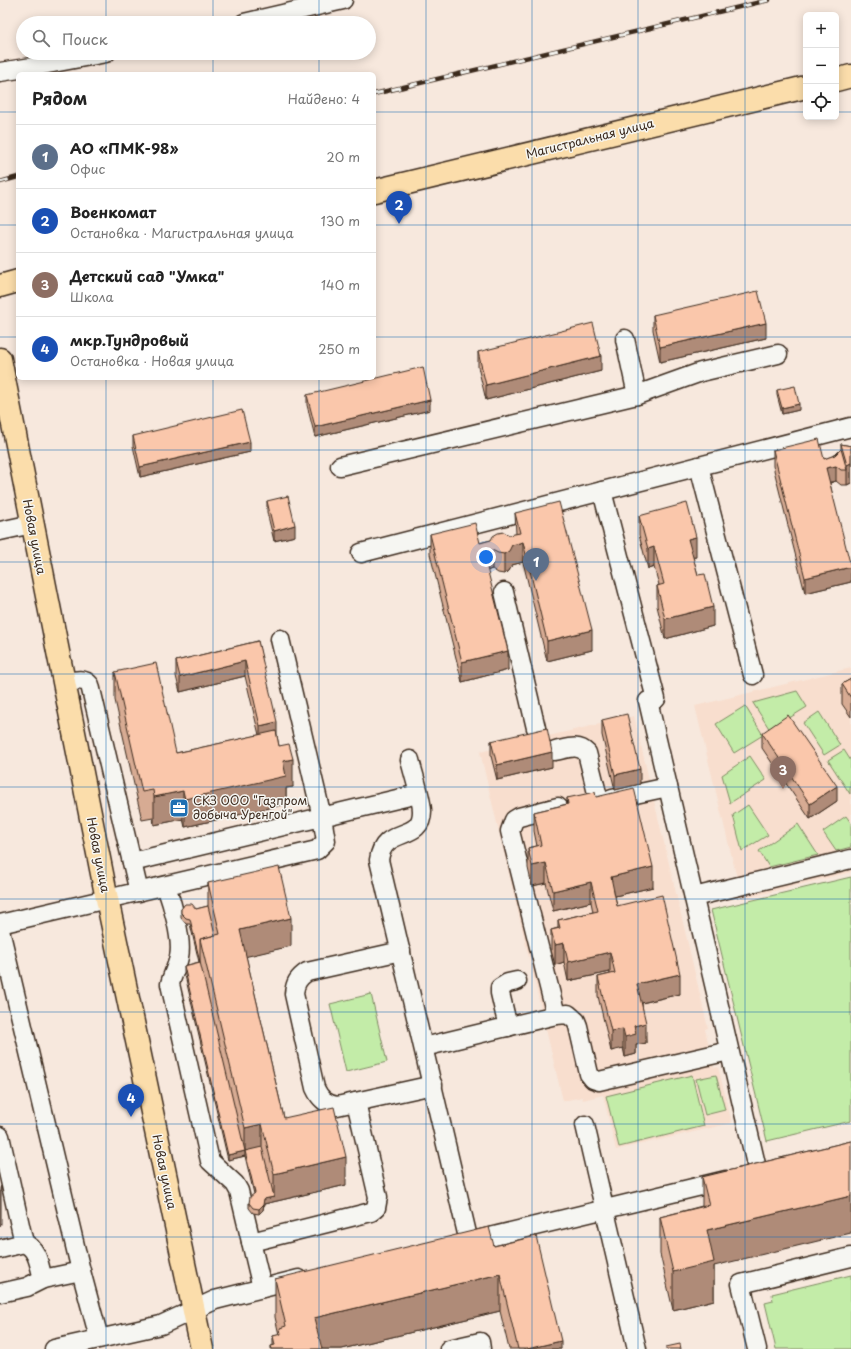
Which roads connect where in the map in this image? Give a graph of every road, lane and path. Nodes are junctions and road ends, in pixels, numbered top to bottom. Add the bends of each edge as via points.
1 (343, 0) edge
2 (274, 16) edge
3 (69, 60) edge
4 (0, 72) edge
5 (851, 76) edge
6 (839, 79) edge
7 (803, 88) edge
8 (376, 191) edge
9 (16, 282) edge
10 (0, 286) edge
11 (625, 339) dead end
12 (778, 354) dead end
13 (0, 359) edge
14 (637, 395) junction
15 (851, 428) edge
16 (340, 466) dead end
17 (699, 466) junction
18 (602, 491) junction
19 (32, 524) junction
20 (0, 531) edge
21 (361, 553) dead end
22 (504, 592) dead end
23 (280, 639) dead end
24 (753, 675) dead end
25 (64, 683) junction
26 (536, 728) dead end
27 (555, 752) dead end
28 (410, 760) dead end
29 (668, 787) junction
30 (418, 794) junction
31 (586, 800) junction
32 (322, 817) junction
33 (851, 859) edge
34 (132, 862) junction
35 (166, 886) junction
36 (139, 892) junction
37 (694, 897) junction
38 (107, 900) junction
39 (0, 924) edge
40 (1, 940) edge
41 (401, 951) junction
42 (517, 981) dead end
43 (556, 1015) junction
44 (508, 1027) junction
45 (424, 1047) junction
46 (729, 1051) junction
47 (433, 1085) junction
48 (356, 1102) junction
49 (585, 1125) dead end
50 (0, 1136) edge
51 (605, 1210) junction
52 (251, 1242) junction
53 (24, 1243) junction
54 (0, 1249) edge
55 (851, 1257) edge
56 (81, 1271) junction
57 (315, 1276) edge
58 (43, 1279) junction
59 (262, 1288) junction
60 (0, 1293) edge
61 (193, 1309) junction
62 (99, 1338) junction
63 (54, 1349) edge
64 (202, 1349) edge
65 (449, 1349) edge
66 (482, 1349) edge
67 (638, 1349) edge
68 (757, 1349) edge

1 - 2 street
3 - 4 street
5 - 6 main road
7 - 8 main road, Магистральная улица
9 - 10 main road
11 - 14 street
12 - 14 street via 701,372
13 - 19 main road, Новая улица
14 - 16 street
15 - 17 street
17 - 18 street
17 - 24 street
18 - 21 street
18 - 29 street via 652,700
19 - 20 street
19 - 25 main road, Новая улица
22 - 26 street
23 - 32 street
25 - 34 street via 82,680 90,685
25 - 38 main road, Новая улица
27 - 31 street via 574,747 584,749 587,753
28 - 30 street
29 - 31 street via 617,798
29 - 37 street
30 - 32 street
30 - 41 street via 422,811 416,827 386,841 380,849 379,860
31 - 43 street via 519,817 511,825 510,831
32 - 34 street
32 - 35 street via 326,841 317,850
33 - 37 street
34 - 36 street
35 - 36 street
35 - 52 street via 173,906 180,948 170,984 210,1161 239,1191
36 - 38 street
37 - 46 street
38 - 39 street
38 - 61 main road, Новая улица
40 - 56 street
41 - 45 street
41 - 48 street via 307,972 299,977 294,985 318,1095 329,1104 337,1106
42 - 44 street via 500,988
43 - 44 street
43 - 46 street via 568,1014 576,1021 589,1074 599,1081
44 - 45 street
45 - 47 street
46 - 51 street via 766,1171
47 - 48 street
47 - 51 street via 461,1243
48 - 52 street via 378,1197 376,1208 371,1212
49 - 51 street
50 - 53 street
51 - 67 street
52 - 59 street
53 - 54 street
53 - 58 street via 35,1251
55 - 68 street via 741,1284
56 - 58 street
56 - 62 street
57 - 59 street
58 - 60 street via 27,1287
59 - 61 street via 214,1300
61 - 62 street via 161,1325
61 - 64 main road, Новая улица
62 - 63 street
65 - 66 street via 480,1342

